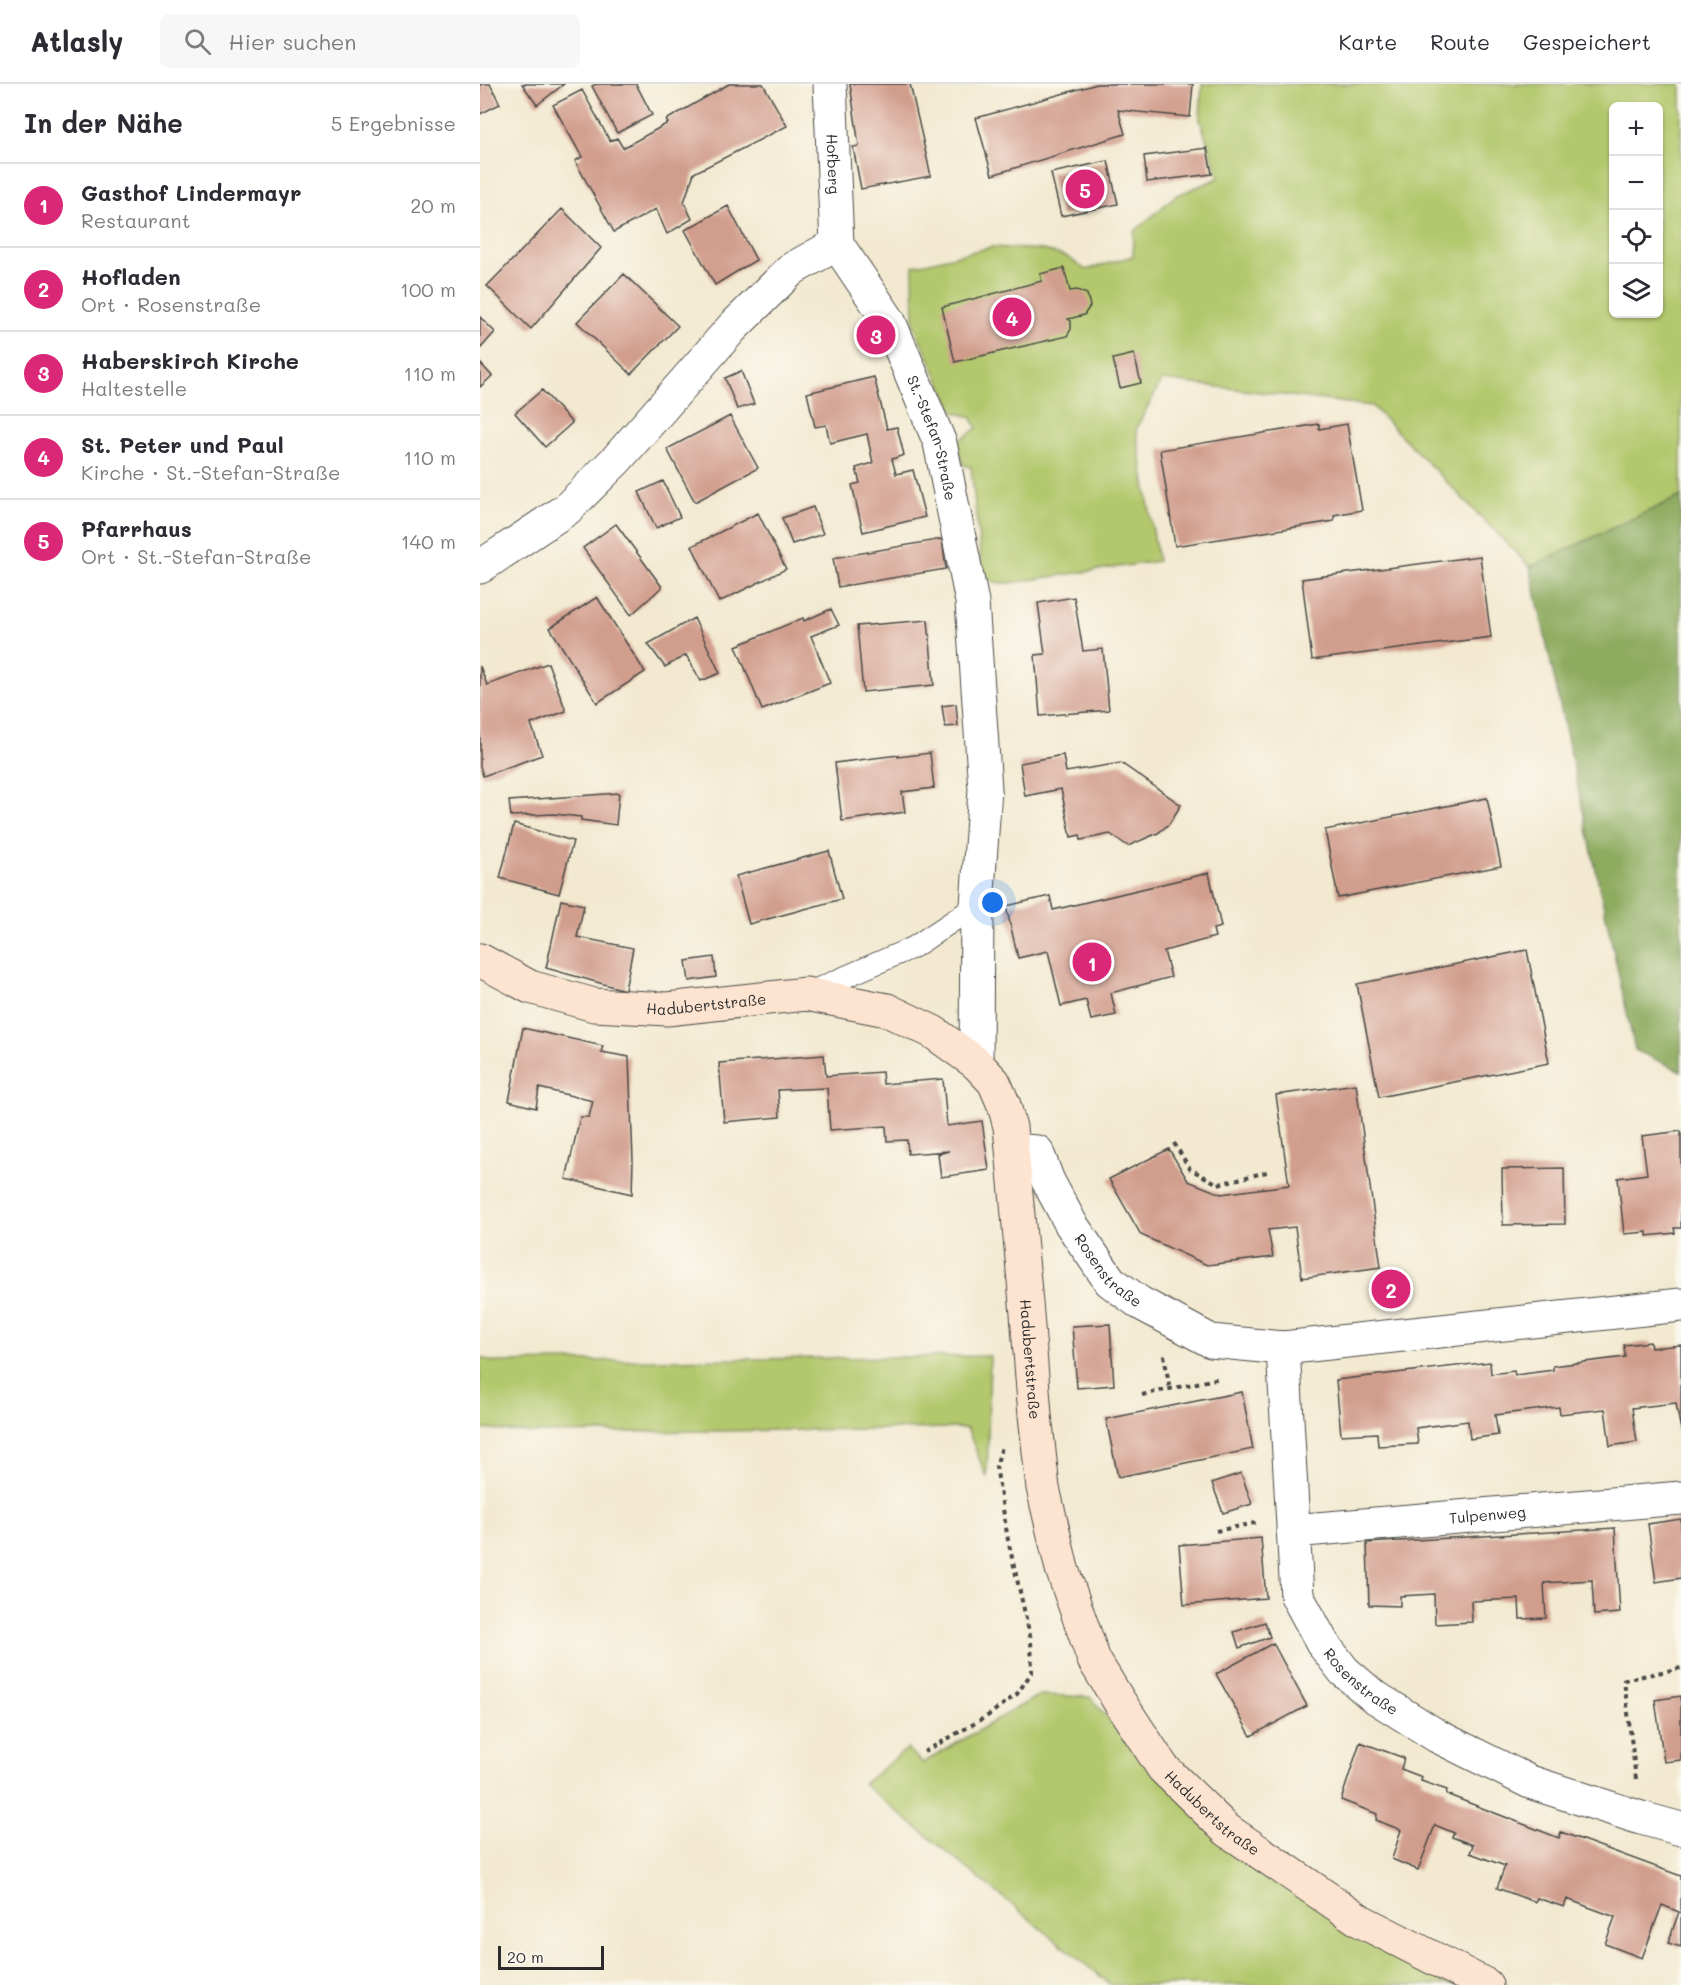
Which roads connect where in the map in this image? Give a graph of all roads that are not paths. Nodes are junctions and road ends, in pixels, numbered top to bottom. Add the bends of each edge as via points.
1 (830, 84) edge
2 (837, 244) junction
3 (480, 567) edge
4 (977, 905) junction
5 (480, 960) edge
6 (806, 994) junction
7 (976, 1063) junction
8 (1012, 1150) junction
9 (1681, 1305) edge
10 (1283, 1348) junction
11 (1681, 1498) edge
12 (1292, 1523) junction
13 (1681, 1829) edge
14 (1486, 1985) edge

1 - 2 street, Hofberg
2 - 3 street via 792,269 732,328 617,459 567,509
2 - 4 street, St.-Stefan-Straße via 889,321 940,443 972,602 985,789
4 - 6 lane via 914,947
4 - 7 street, St.-Stefan-Straße
5 - 6 street, Hadubertstraße via 530,987 594,1005 667,1009
6 - 7 street, Hadubertstraße via 887,1010 933,1032
7 - 8 street, Hadubertstraße via 994,1082 1004,1106
8 - 10 street, Rosenstraße via 1037,1152 1071,1224 1096,1262 1110,1281 1140,1303 1211,1341
8 - 14 street, Hadubertstraße via 1043,1488 1062,1569 1094,1660 1163,1768 1227,1830 1352,1915
9 - 10 street, Rosenstraße
10 - 12 street, Rosenstraße
11 - 12 street, Tulpenweg
12 - 13 street, Rosenstraße via 1297,1596 1323,1644 1344,1671 1372,1695 1437,1736 1530,1782

